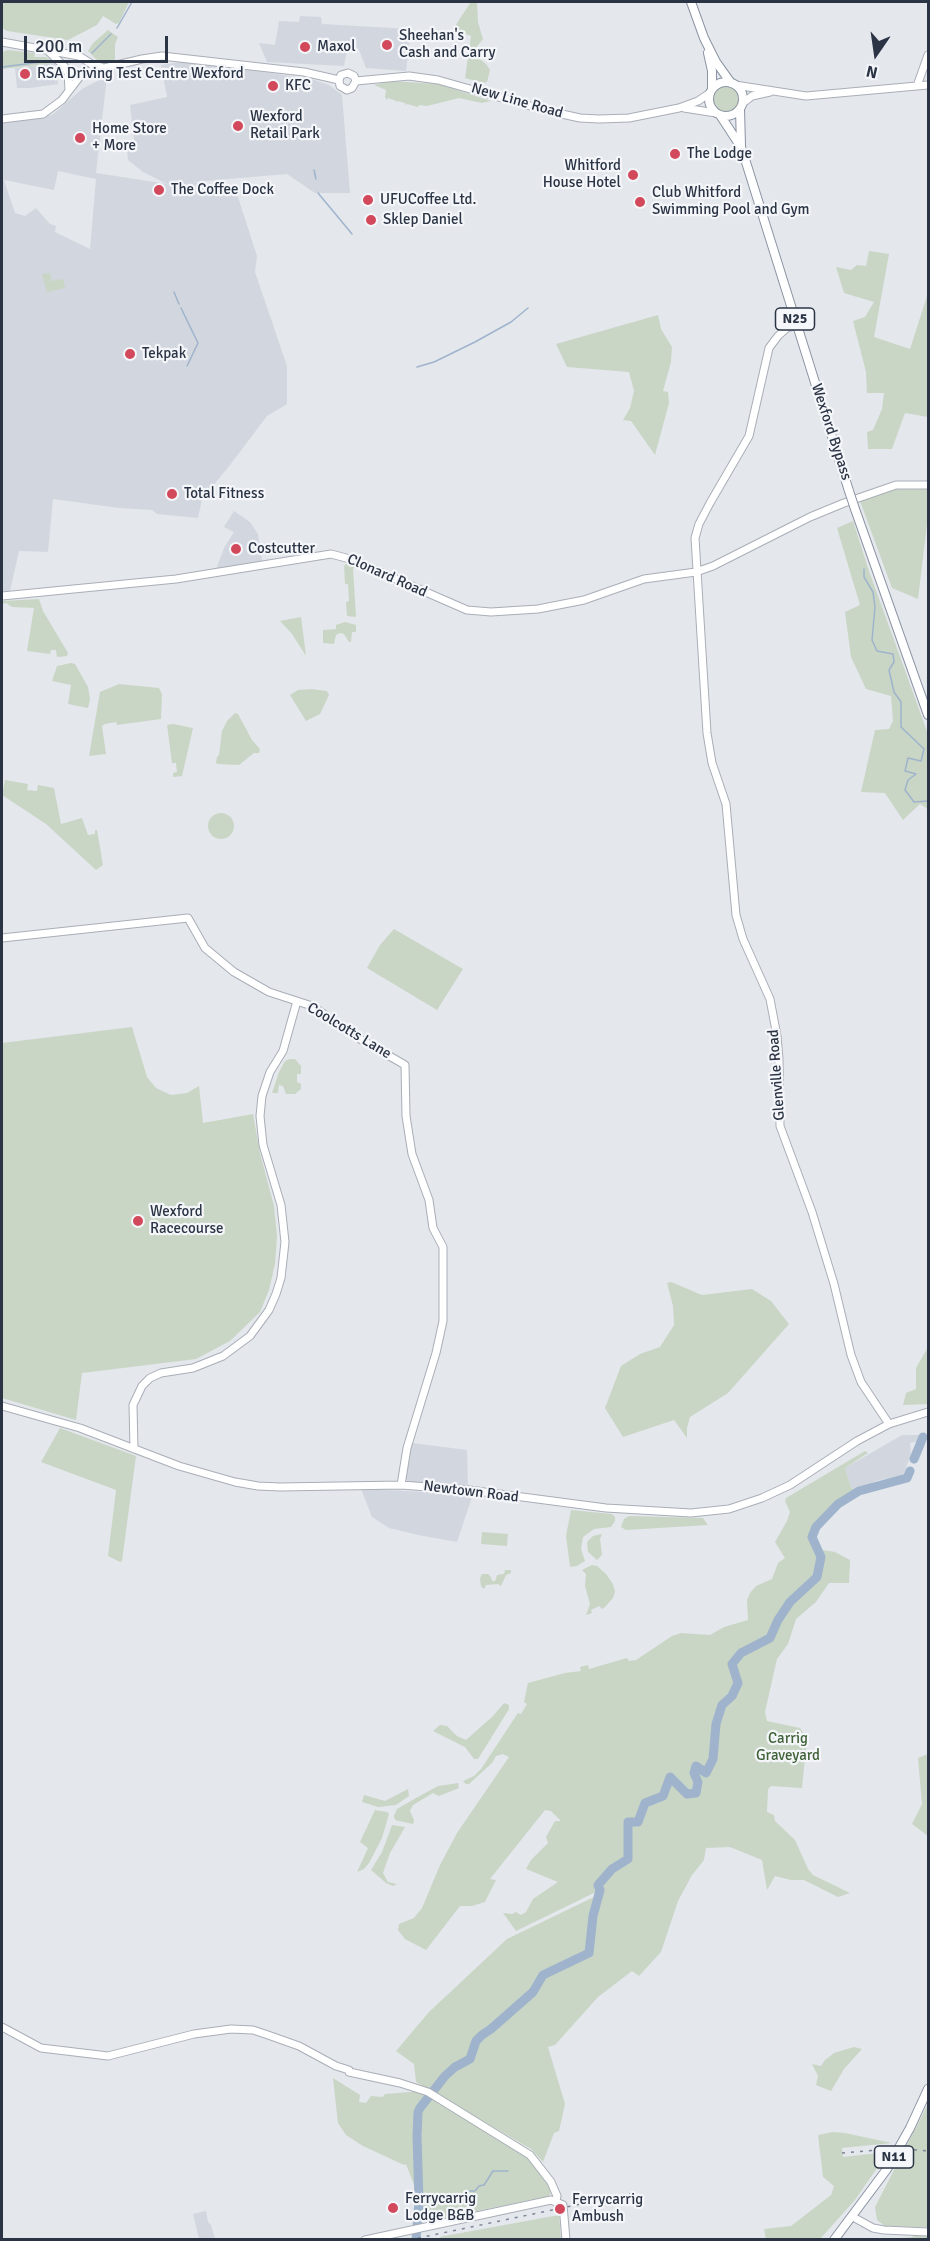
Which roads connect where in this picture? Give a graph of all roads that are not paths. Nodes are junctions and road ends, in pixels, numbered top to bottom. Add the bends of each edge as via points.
1 (691, 2) edge
2 (704, 38) junction
3 (2, 42) edge
4 (12, 44) junction
5 (2, 48) edge
6 (47, 50) junction
7 (75, 55) junction
8 (928, 55) edge
9 (85, 60) junction
10 (107, 68) junction
11 (67, 70) junction
12 (82, 74) junction
13 (339, 81) junction
14 (356, 81) junction
15 (733, 84) junction
16 (928, 85) edge
17 (917, 86) junction
18 (69, 90) junction
19 (711, 91) junction
20 (773, 92) junction
21 (741, 106) junction
22 (679, 108) junction
23 (718, 114) junction
24 (2, 119) edge
25 (741, 147) junction
26 (797, 325) junction
27 (928, 484) edge
28 (696, 572) junction
29 (2, 596) edge
30 (928, 715) edge
31 (2, 938) edge
32 (297, 1001) junction
33 (2, 1406) edge
34 (928, 1412) edge
35 (889, 1424) junction
36 (134, 1449) junction
37 (401, 1485) junction
38 (2, 2027) edge
39 (928, 2089) edge
40 (556, 2200) junction
41 (853, 2217) junction
42 (928, 2232) edge
43 (365, 2240) edge
44 (566, 2240) edge
45 (834, 2240) edge

1 - 2 highway, N25
2 - 15 highway, N25
2 - 19 highway, N25 via 712,71
3 - 4 street
4 - 5 street
4 - 6 street
6 - 7 street
6 - 11 street
7 - 9 street
7 - 11 street via 69,58
8 - 17 street
9 - 10 street
9 - 12 street
10 - 12 street
10 - 13 street via 141,59 184,57 304,72
11 - 12 street via 74,76
11 - 18 street
12 - 18 street
13 - 14 street via 341,75 348,73
13 - 14 street via 347,90
14 - 22 street, New Line Road via 408,76 437,80 580,118 622,118
15 - 19 highway via 721,83
15 - 20 street
15 - 21 highway, N25 via 742,92
16 - 17 street
17 - 20 street via 810,96
18 - 24 street via 43,114
19 - 22 street, New Line Road
19 - 23 highway, N25 via 710,104
20 - 21 street via 752,96
21 - 23 highway via 731,116
21 - 25 highway, Wexford Bypass / N25
22 - 23 street, New Line Road
23 - 25 highway, Wexford Bypass / N25
25 - 26 highway, Wexford Bypass / N25
26 - 28 street, Glenville Road via 778,336 769,348 749,436 699,524 695,538
26 - 30 highway, Wexford Bypass / N25, bridge via 855,509
27 - 28 street, Clonard Road via 896,485 844,503
28 - 29 street, Clonard Road via 644,579 566,605 491,612 457,607 331,554 176,579
28 - 35 street, Glenville Road via 710,753 726,804 736,915 770,999 779,1059 780,1126 812,1212 851,1355 861,1382
31 - 32 street, Coolcotts Lane via 188,918 205,948 234,972 269,992
32 - 36 street via 283,1051 262,1096 260,1116 263,1145 282,1205 285,1242 276,1294 255,1330 230,1352 193,1368 161,1373 142,1386 133,1405
32 - 37 street, Coolcotts Lane via 312,1006 405,1065 406,1116 412,1154 429,1200 433,1228 443,1246 443,1275 442,1321 436,1353 407,1449
33 - 36 street, Newtown Road
34 - 35 street, Newtown Road
35 - 37 street, Newtown Road via 790,1485 762,1498 712,1511 621,1510
36 - 37 street, Newtown Road via 178,1466 258,1486
38 - 40 street via 41,2048 108,2056 194,2034 253,2030 299,2046 350,2073 431,2093 530,2155 551,2182
39 - 41 highway, N11 via 887,2169
40 - 43 street
40 - 44 street via 563,2205
41 - 42 street via 873,2228
41 - 45 highway, N11

